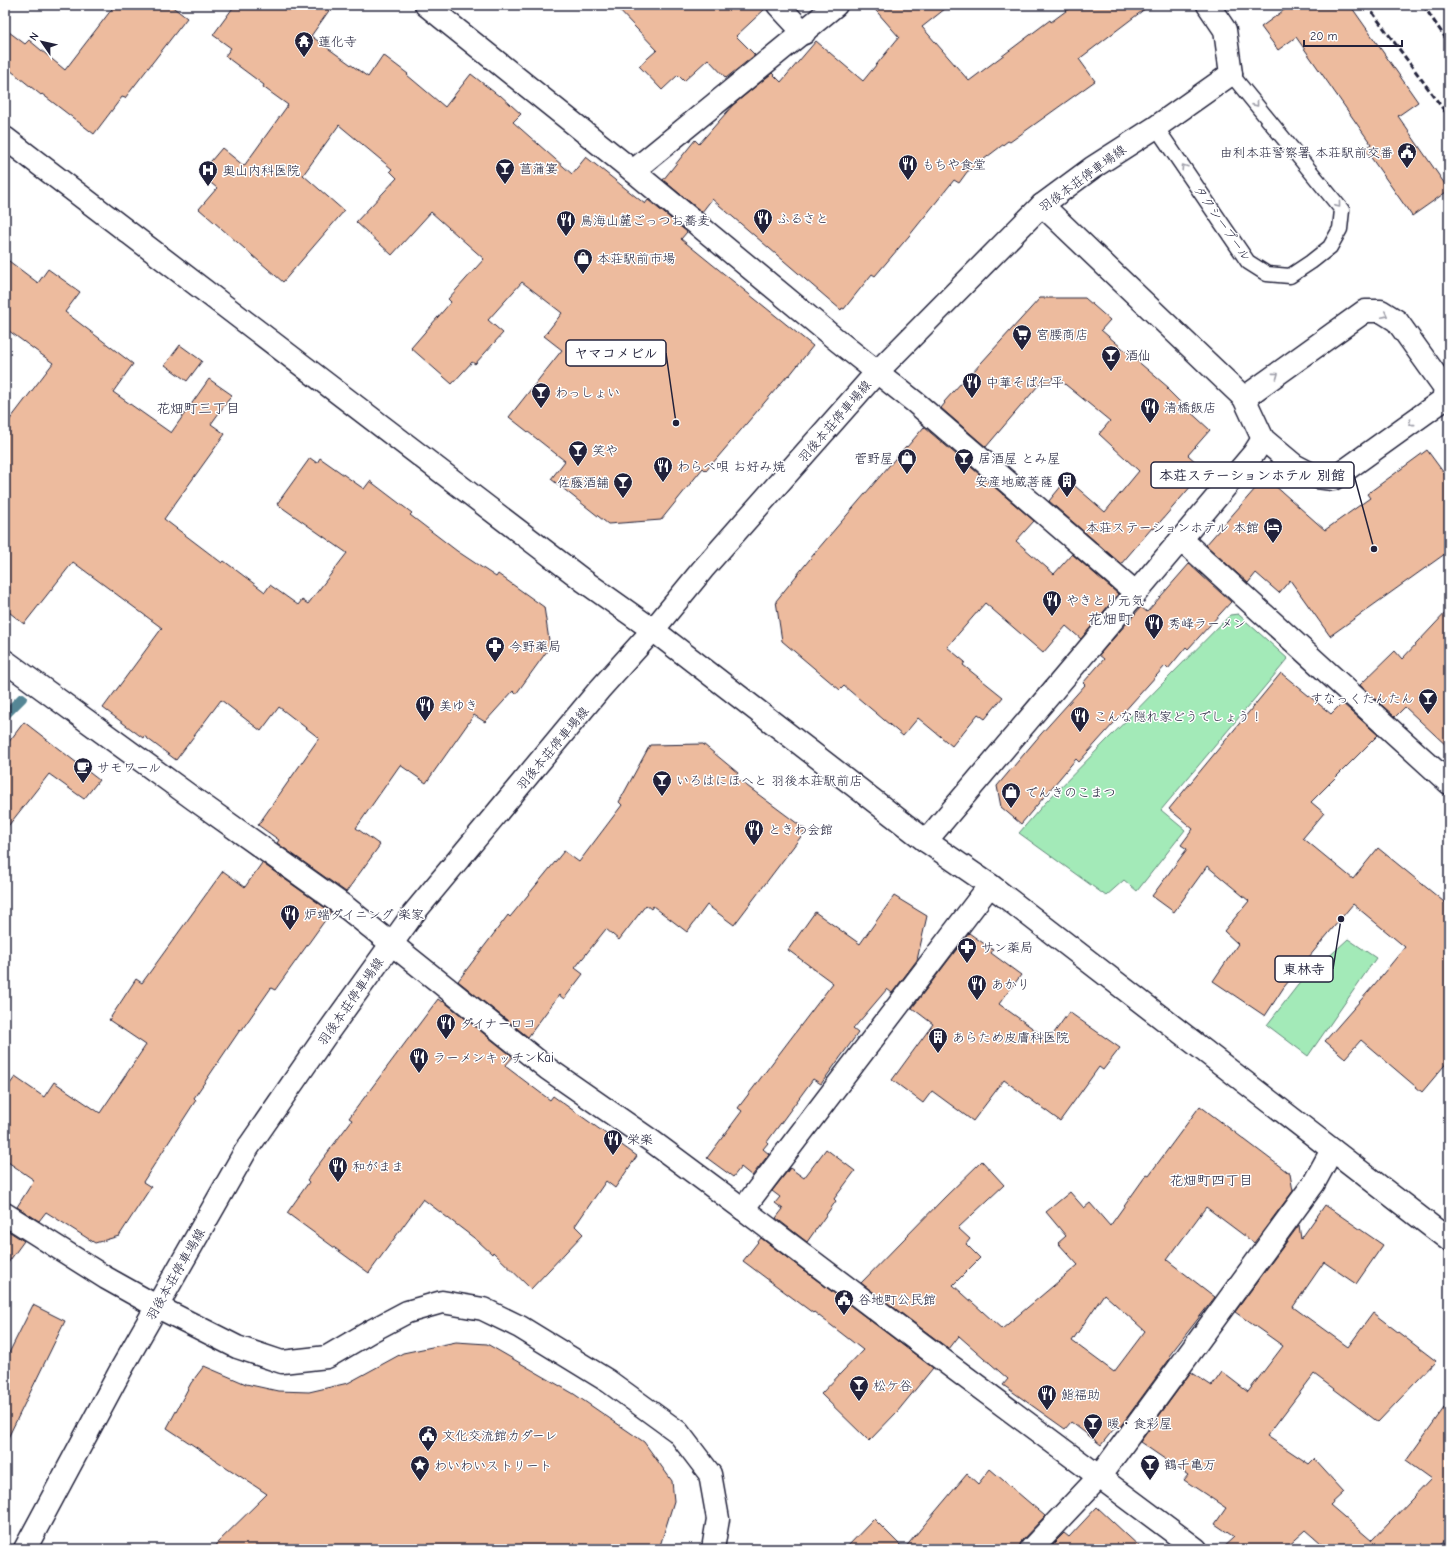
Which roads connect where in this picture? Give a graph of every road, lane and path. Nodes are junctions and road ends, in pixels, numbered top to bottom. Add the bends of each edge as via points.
1 (426, 5) edge
2 (778, 5) edge
3 (836, 5) edge
4 (1208, 5) edge
5 (804, 33) junction
6 (1231, 74) junction
7 (1156, 127) junction
8 (5, 138) edge
9 (633, 171) junction
10 (1042, 205) junction
11 (877, 372) junction
12 (1244, 398) junction
13 (1446, 404) edge
14 (1263, 438) junction
15 (1181, 539) junction
16 (1135, 592) junction
17 (653, 630) junction
18 (5, 661) edge
19 (1449, 783) edge
20 (926, 841) junction
21 (990, 885) junction
22 (392, 943) junction
23 (1332, 1150) junction
24 (743, 1209) junction
25 (5, 1214) edge
26 (1449, 1240) edge
27 (156, 1306) junction
28 (1099, 1477) junction
29 (25, 1549) edge
30 (713, 1549) edge
31 (1031, 1549) edge
32 (1196, 1549) edge

1 - 9 street
2 - 5 street
3 - 5 street
4 - 6 street via 1225,30
5 - 9 street
6 - 7 street, 羽後本荘停車場線
6 -> 7 lane, タクシープール via 1342,210 1340,229 1330,247 1311,262 1290,276 1267,274 1248,262
7 - 10 street, 羽後本荘停車場線 via 1092,168
8 - 17 street via 584,581
9 - 11 street
10 - 11 street, 羽後本荘停車場線
10 - 12 street
11 - 16 street
11 - 17 street, 羽後本荘停車場線 via 703,569
12 -> 13 street via 1365,311 1381,312 1396,321 1445,388
12 - 14 street
13 -> 14 street via 1333,479 1317,477 1294,465
14 - 15 street via 1254,453
15 - 16 street
15 - 19 street
16 - 20 street
17 - 20 street
17 - 22 street, 羽後本荘停車場線 via 599,690 413,914
18 - 22 street
20 - 21 street
21 - 23 street
21 - 24 street
22 - 24 street via 548,1069
22 - 27 street, 羽後本荘停車場線 via 245,1152
23 - 26 street
23 - 28 street via 1314,1183
24 - 28 street
25 - 27 street via 106,1278
27 - 29 street, 羽後本荘停車場線
27 - 30 street via 237,1347 282,1362 327,1357 407,1312 442,1302 484,1309 520,1327 608,1381 678,1432 710,1474 718,1519
28 - 31 street
28 - 32 street

